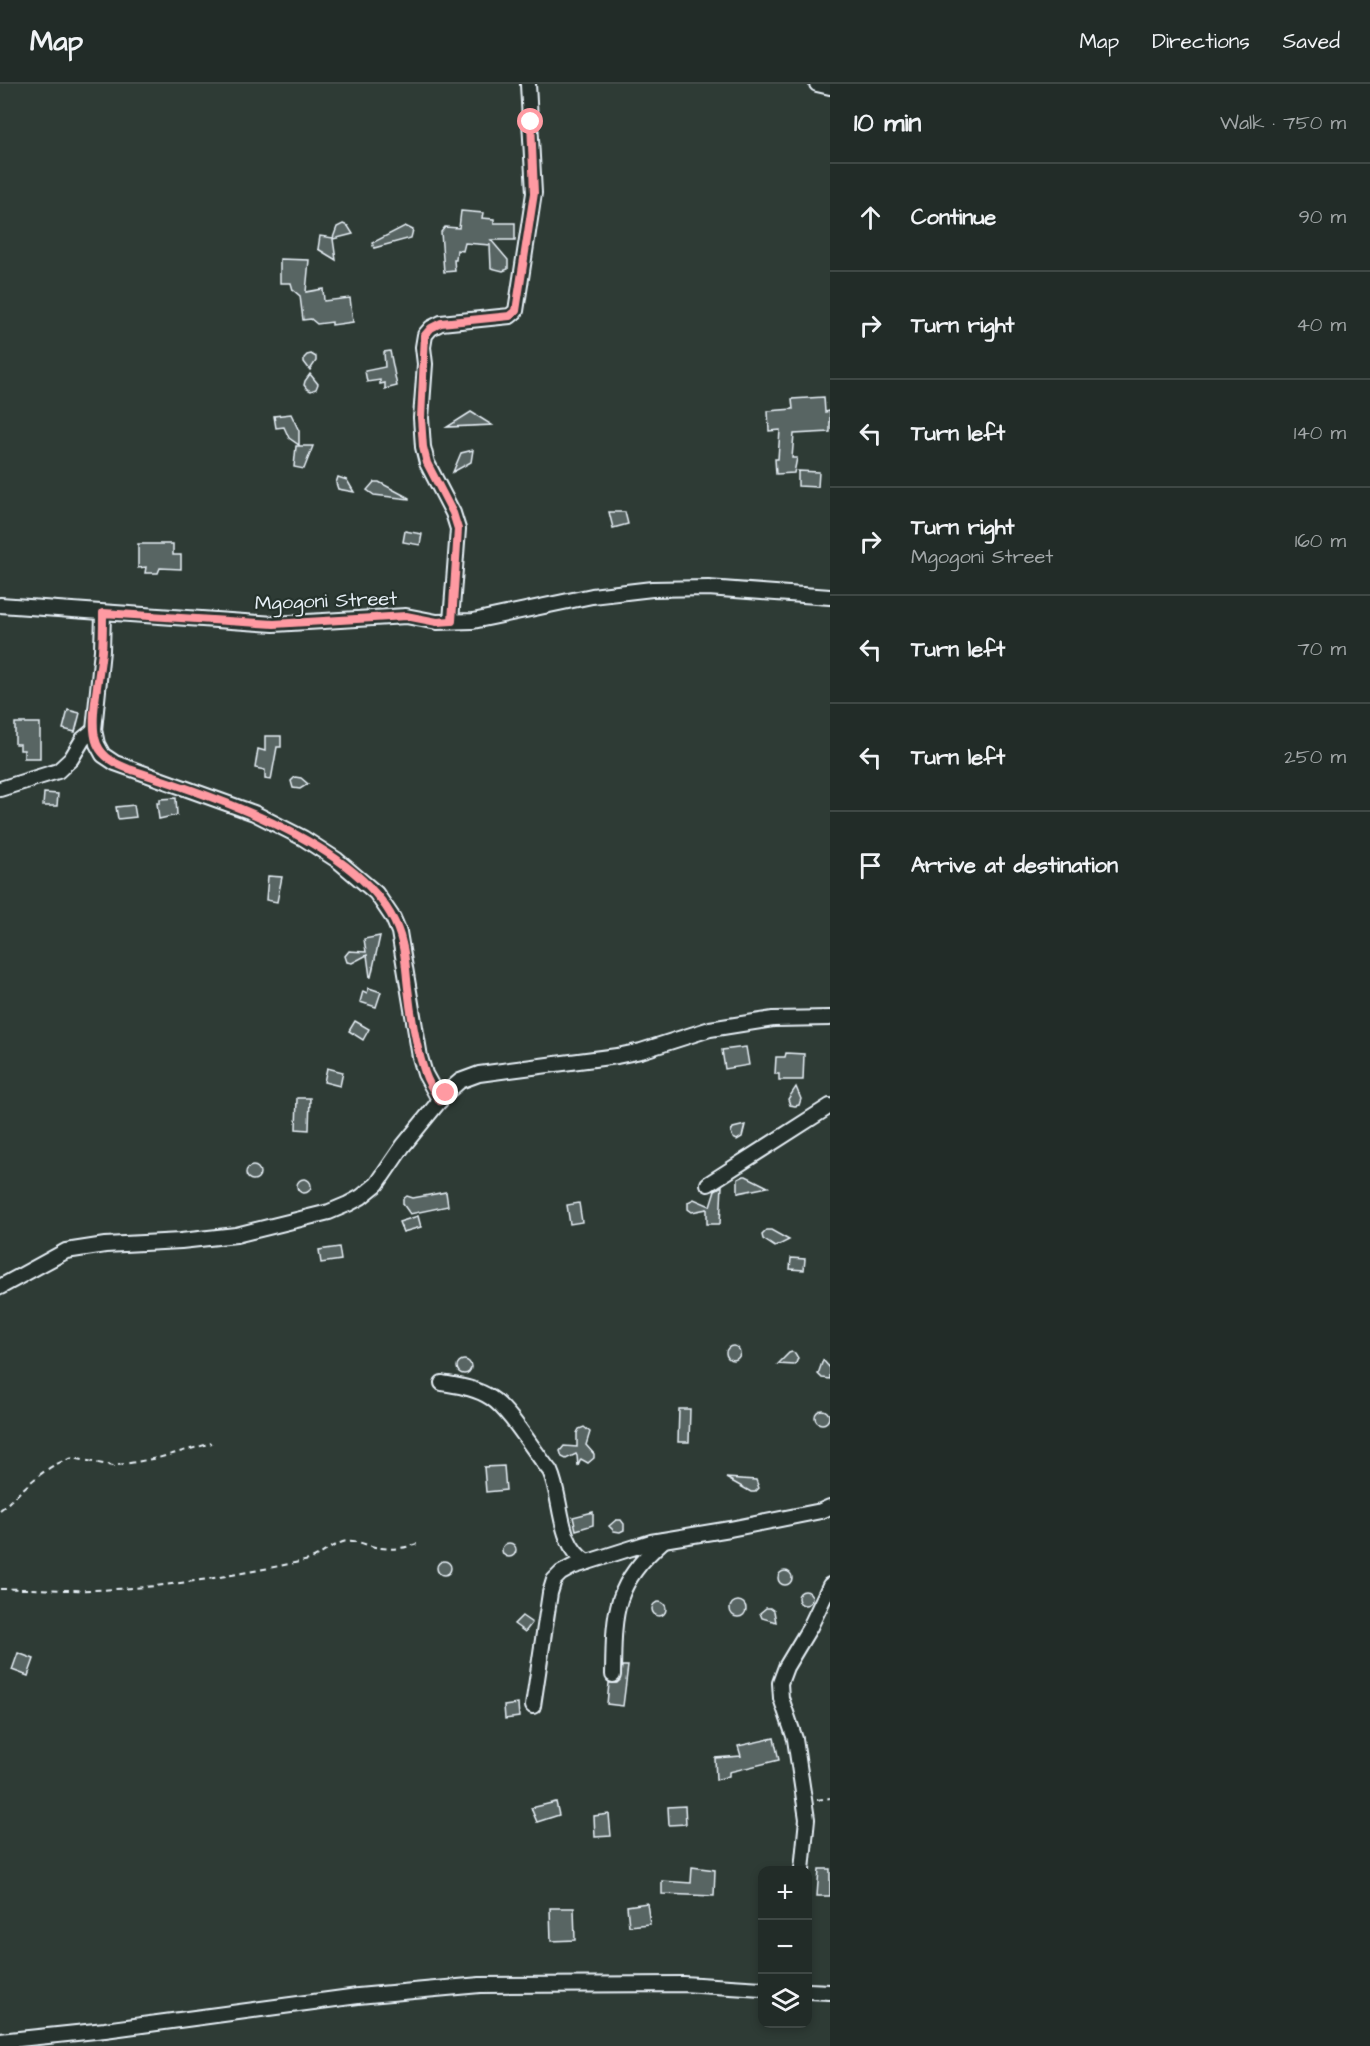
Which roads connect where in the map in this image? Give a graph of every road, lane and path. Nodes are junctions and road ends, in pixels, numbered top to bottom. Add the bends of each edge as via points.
1 (528, 84) edge
2 (817, 84) edge
3 (830, 87) edge
4 (830, 597) edge
5 (0, 605) edge
6 (103, 613) junction
7 (452, 621) junction
8 (94, 730) junction
9 (0, 789) edge
10 (830, 1018) edge
11 (440, 1101) junction
12 (830, 1106) edge
13 (708, 1184) dead end
14 (0, 1287) edge
15 (442, 1383) dead end
16 (212, 1443) dead end
17 (830, 1507) edge
18 (0, 1510) edge
19 (665, 1538) junction
20 (417, 1544) dead end
21 (587, 1562) junction
22 (830, 1585) edge
23 (0, 1589) edge
24 (613, 1675) dead end
25 (533, 1706) dead end
26 (801, 1866) edge
27 (758, 1989) edge
28 (812, 1992) edge
29 (830, 1992) edge
30 (0, 2041) edge

1 - 7 street via 534,193 516,311 510,316 441,323 431,328 424,341 423,447 458,529
2 - 3 street
4 - 7 street, Mgogoni Street via 708,588 652,589 592,596 473,621
5 - 6 street, Mgogoni Street
6 - 7 street, Mgogoni Street via 274,624 406,616
6 - 8 street
8 - 9 street via 58,771
8 - 11 street via 97,744 115,763 254,813 337,860 376,893 399,932 420,1057
10 - 11 street via 762,1021 710,1029 641,1052 479,1074 460,1082
11 - 14 street via 377,1184 338,1208 236,1235 66,1251
12 - 13 street
15 - 21 street via 472,1388 502,1407 550,1471 568,1539
16 - 18 path via 113,1466 67,1459 37,1476
17 - 19 street via 730,1529
19 - 21 street
19 - 24 street via 639,1563 623,1590 616,1610
20 - 23 path via 387,1549 347,1541 309,1560 141,1587
21 - 25 street via 554,1580
22 - 26 street via 780,1683 795,1739 807,1819
27 - 30 street via 683,1984 480,1985 358,1996
28 - 29 street

